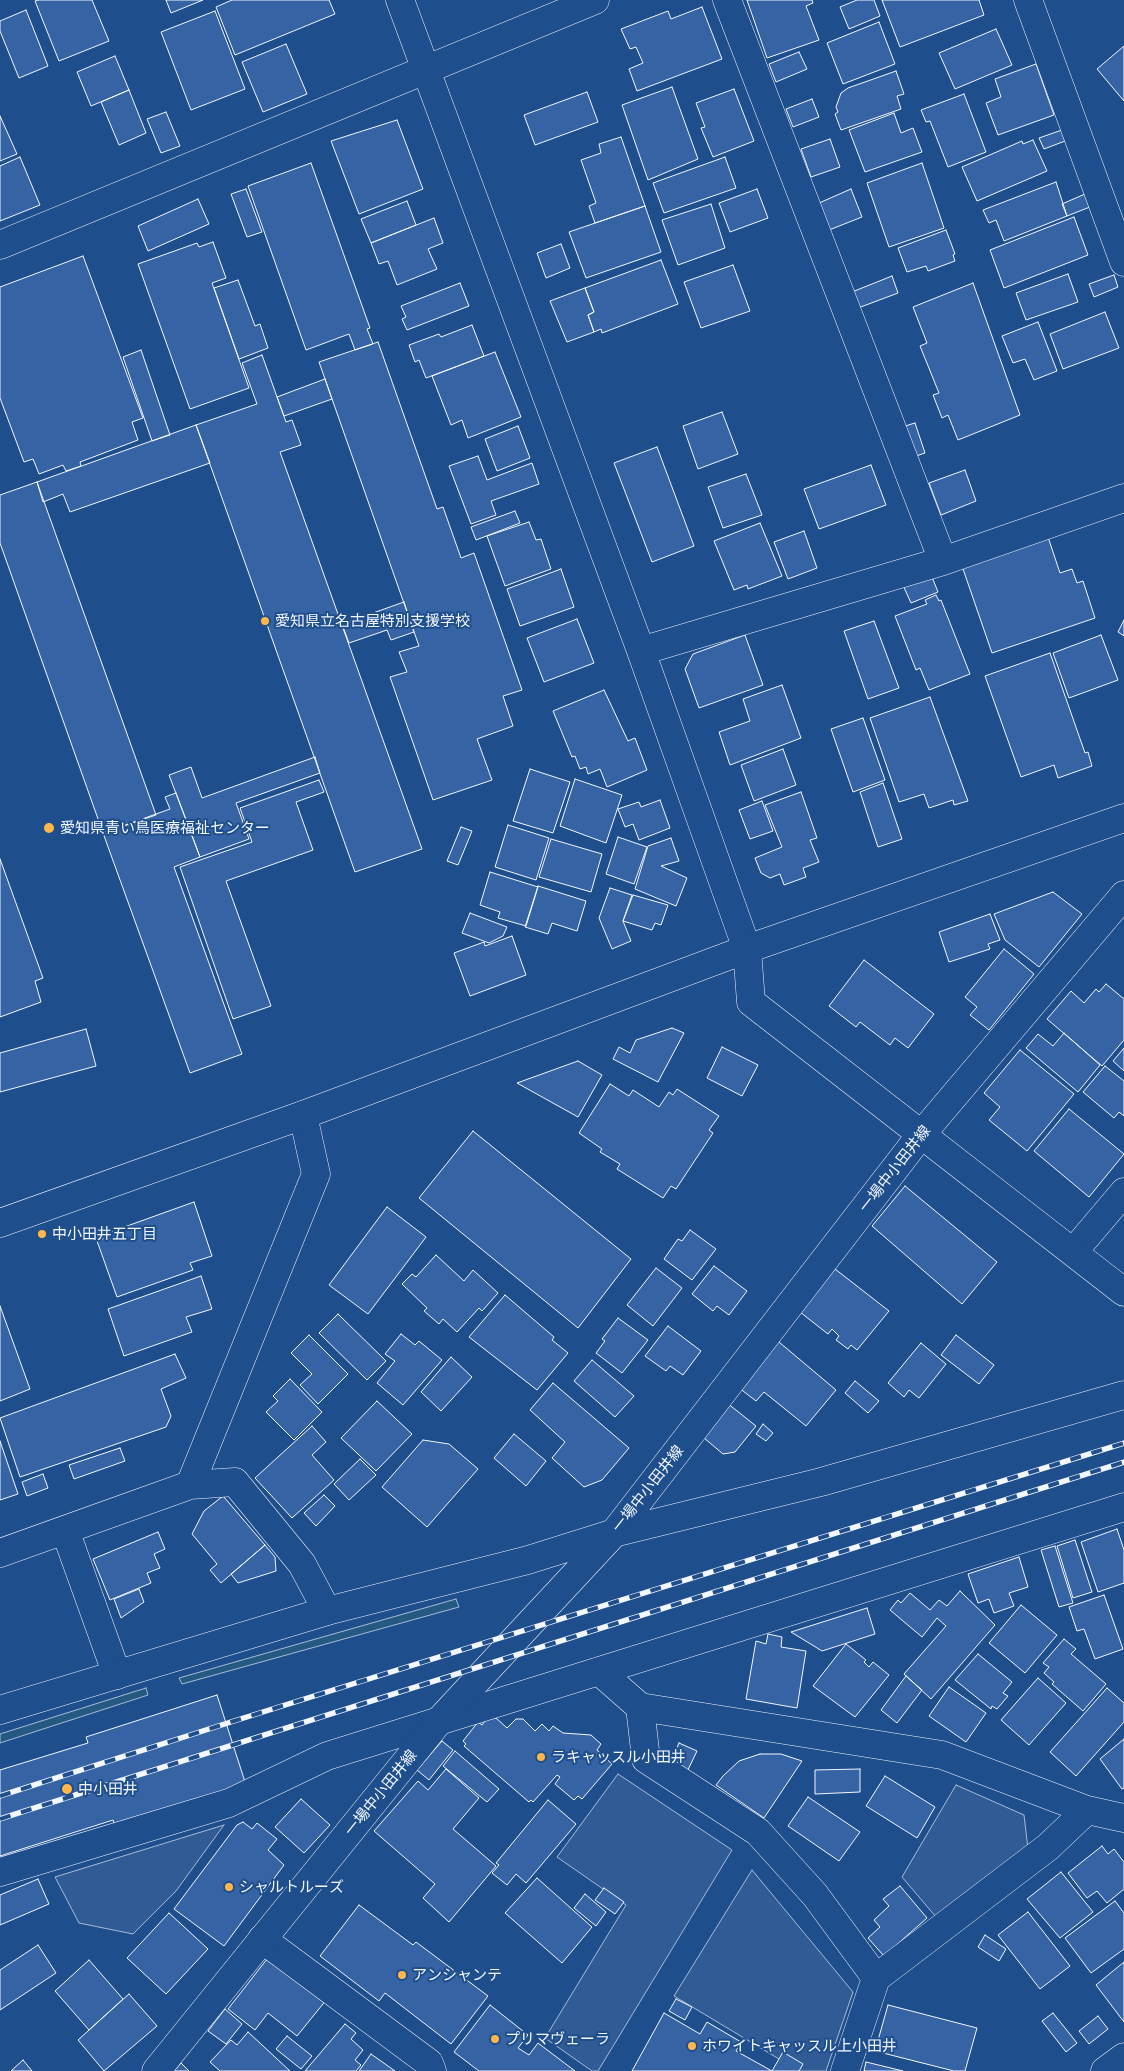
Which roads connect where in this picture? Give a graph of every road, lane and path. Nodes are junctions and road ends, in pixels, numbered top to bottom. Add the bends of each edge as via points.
1 (400, 0) edge
2 (594, 0) edge
3 (726, 0) edge
4 (1028, 0) edge
5 (425, 71) junction
6 (0, 245) edge
7 (1124, 262) edge
8 (1124, 498) edge
9 (943, 561) junction
10 (641, 651) junction
11 (1124, 818) edge
12 (1124, 895) edge
13 (747, 949) junction
14 (304, 1115) junction
15 (920, 1136) junction
16 (1124, 1192) edge
17 (0, 1223) edge
18 (1074, 1251) junction
19 (1124, 1292) edge
20 (1124, 1395) edge
21 (190, 1485) junction
22 (1124, 1507) edge
23 (65, 1530) junction
24 (614, 1533) junction
25 (0, 1553) edge
26 (327, 1611) junction
27 (600, 1671) junction
28 (117, 1675) junction
29 (640, 1707) junction
30 (0, 1710) edge
31 (440, 1721) junction
32 (1087, 1810) junction
33 (1124, 1818) edge
34 (0, 1872) edge
35 (262, 1939) junction
36 (876, 1978) junction
37 (1124, 2057) edge
38 (156, 2071) edge
39 (432, 2071) edge
40 (845, 2071) edge
41 (1105, 2071) edge

1 - 5 street
2 - 5 street
3 - 9 street
4 - 7 street
5 - 6 street
5 - 10 street
8 - 9 street
9 - 10 street
10 - 13 street
11 - 13 street
12 - 15 street, 一場中小田井線
13 - 14 street
13 - 15 street via 751,1002
14 - 17 street
14 - 21 street via 316,1174
15 - 18 street
15 - 24 street, 一場中小田井線
16 - 18 street
18 - 19 street
20 - 24 street via 821,1482
21 - 23 street
21 - 26 street via 236,1482 302,1564
22 - 27 street
23 - 25 street
23 - 28 street
24 - 26 street via 528,1560
24 - 31 street, 一場中小田井線
26 - 28 street
27 - 29 street
27 - 31 street
28 - 30 street
29 - 32 street via 942,1755
29 - 36 street via 646,1759 758,1832 815,1895
31 - 34 street via 327,1756 230,1803
31 - 35 street, 一場中小田井線
32 - 33 street
32 - 36 street via 1048,1847
35 - 38 street, 一場中小田井線
35 - 39 street via 429,2063
36 - 40 street
37 - 41 street

